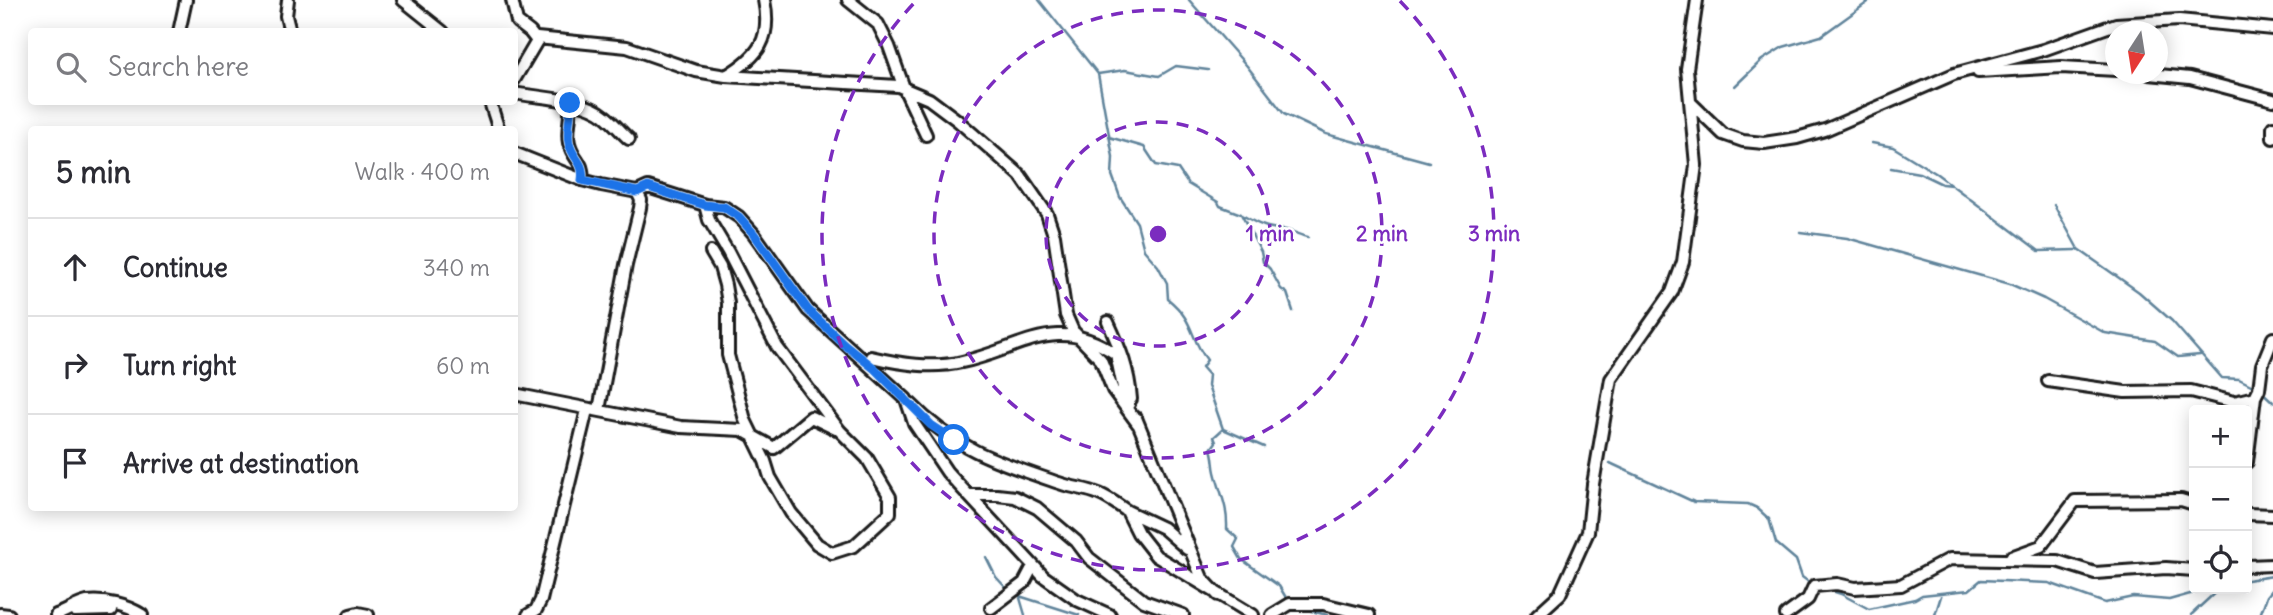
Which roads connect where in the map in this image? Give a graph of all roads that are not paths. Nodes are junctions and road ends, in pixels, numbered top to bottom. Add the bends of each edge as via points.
1 (186, 0) edge
2 (288, 0) edge
3 (403, 0) edge
4 (512, 0) edge
5 (764, 0) edge
6 (848, 0) edge
7 (1697, 0) edge
8 (180, 28) edge
9 (289, 28) edge
10 (438, 28) edge
11 (2273, 29) edge
12 (537, 38) junction
13 (2105, 69) edge
14 (518, 73) edge
15 (1954, 74) junction
16 (726, 76) junction
17 (2168, 76) edge
18 (904, 88) junction
19 (518, 94) edge
20 (2273, 100) edge
21 (1690, 102) junction
22 (570, 103) junction
23 (491, 105) edge
24 (496, 126) edge
25 (2273, 127) edge
26 (926, 135) dead end
27 (2273, 138) edge
28 (629, 139) dead end
29 (518, 155) edge
30 (582, 180) junction
31 (637, 192) junction
32 (705, 205) junction
33 (755, 305) junction
34 (808, 310) junction
35 (1108, 323) dead end
36 (1077, 336) junction
37 (2273, 338) edge
38 (871, 357) junction
39 (2048, 381) dead end
40 (518, 395) edge
41 (2255, 397) junction
42 (906, 399) junction
43 (593, 410) junction
44 (1132, 410) junction
45 (2252, 421) edge
46 (1138, 424) junction
47 (840, 431) junction
48 (753, 436) junction
49 (969, 495) junction
50 (2189, 502) edge
51 (1127, 511) junction
52 (2252, 514) edge
53 (2273, 515) edge
54 (1191, 554) junction
55 (1997, 560) junction
56 (2273, 565) edge
57 (1033, 566) junction
58 (2252, 566) edge
59 (2189, 570) edge
60 (1218, 595) junction
61 (991, 608) dead end
62 (68, 611) junction
63 (0, 614) edge
64 (9, 615) edge
65 (56, 615) edge
66 (132, 615) edge
67 (142, 615) edge
68 (350, 615) edge
69 (368, 615) edge
70 (528, 615) edge
71 (1110, 615) edge
72 (1183, 615) edge
73 (1252, 615) edge
74 (1272, 615) edge
75 (1369, 615) edge
76 (1537, 615) edge
77 (1787, 615) edge

1 - 8 street
2 - 9 street
3 - 10 street
4 - 12 street via 519,25
5 - 16 street via 768,17 758,52
6 - 18 street via 878,24
7 - 21 street via 1687,69
11 - 15 street via 2179,20 2116,24
12 - 14 street
12 - 16 street via 626,47
13 - 15 street via 2062,67
15 - 21 street via 1825,130 1764,143 1723,134
16 - 18 street
17 - 20 street
18 - 26 street
18 - 36 street via 929,99 957,120 1035,195 1054,235 1066,315
19 - 22 street
21 - 76 street via 1696,165 1683,262 1672,292 1611,379 1588,532 1560,594
22 - 28 street via 604,115
22 - 30 street via 568,137 572,153 583,167
23 - 24 street
25 - 27 street
29 - 30 street
30 - 31 street
31 - 32 street via 648,187
31 - 43 street via 640,208
32 - 33 street
32 - 34 street via 724,207 739,217
33 - 47 street via 777,347
33 - 48 street via 711,252 725,285 732,376
34 - 38 street
34 - 42 street
35 - 44 street via 1124,356
36 - 38 street via 1029,340 962,362 937,365
36 - 44 street via 1116,354
36 - 46 street via 1101,360 1113,390
37 - 41 street
38 - 42 street via 896,381
39 - 41 street via 2125,392 2191,391 2234,402
40 - 43 street
41 - 45 street
42 - 49 street via 914,423 947,472
42 - 51 street via 931,425 972,450 1096,493
43 - 48 street via 681,427 742,430
43 - 70 street via 539,606
44 - 46 street
46 - 54 street
47 - 48 street via 811,417 774,448
47 - 48 street via 878,474 890,497 890,513 854,546 832,553 817,544 791,513
49 - 57 street
49 - 72 street via 1016,497 1037,508 1089,558 1144,601
50 - 55 street via 2075,501 2041,546
51 - 54 street via 1163,528
51 - 60 street via 1156,556
52 - 53 street
54 - 60 street via 1202,578
55 - 59 street via 2057,561 2095,573
55 - 77 street via 1950,559 1901,585 1814,586 1808,599
56 - 58 street
57 - 61 street via 1024,583
57 - 71 street via 1077,600
60 - 73 street
62 - 65 street
62 - 66 street
62 - 67 street via 88,602 133,608
63 - 64 street
68 - 69 street
74 - 75 street via 1290,604 1323,604

